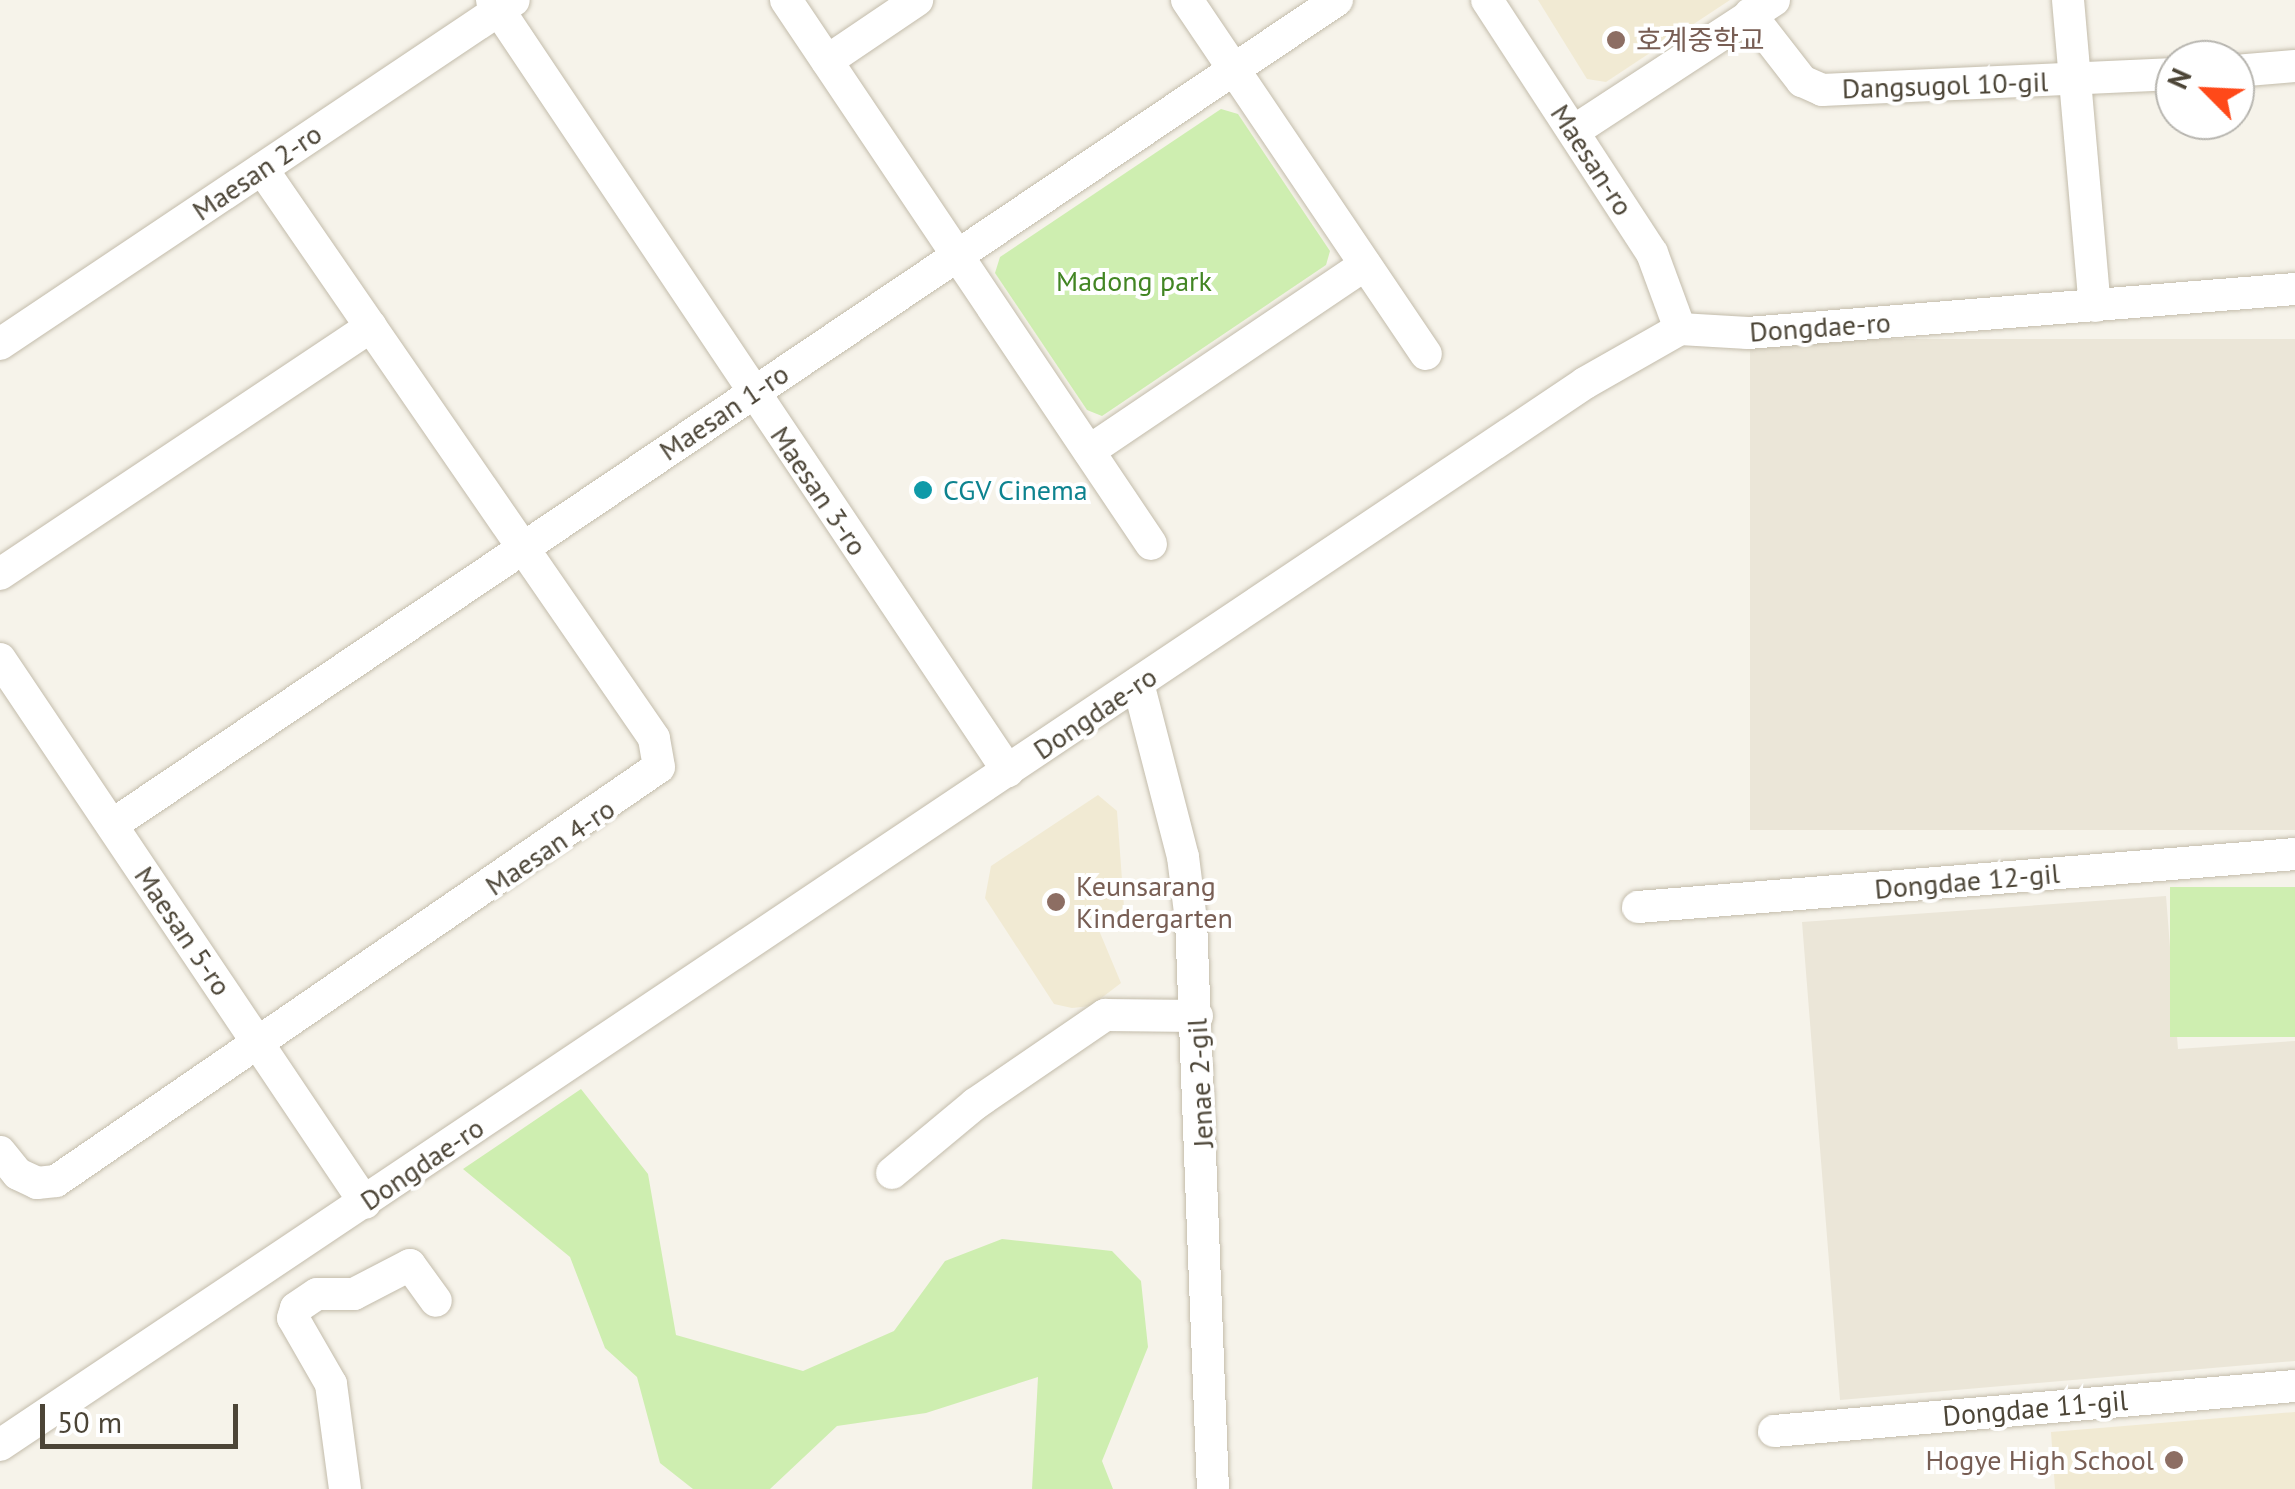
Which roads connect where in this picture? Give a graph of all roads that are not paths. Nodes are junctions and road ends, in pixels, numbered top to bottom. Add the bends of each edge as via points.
1 (786, 0) edge
2 (917, 0) edge
3 (1188, 0) edge
4 (1337, 0) edge
5 (1487, 0) edge
6 (2068, 0) edge
7 (501, 4) edge
8 (1762, 7) edge
9 (827, 61) junction
10 (2295, 66) edge
11 (2255, 69) edge
12 (1234, 70) junction
13 (2155, 75) edge
14 (2074, 80) junction
15 (1574, 131) junction
16 (262, 168) junction
17 (959, 254) junction
18 (1365, 264) junction
19 (2295, 289) edge
20 (2095, 306) junction
21 (371, 327) junction
22 (1680, 329) junction
23 (0, 344) edge
24 (1426, 354) dead end
25 (753, 394) junction
26 (1089, 450) junction
27 (1150, 544) dead end
28 (524, 548) junction
29 (0, 574) edge
30 (0, 659) edge
31 (1138, 683) junction
32 (1008, 771) junction
33 (112, 825) junction
34 (2295, 854) edge
35 (1638, 907) dead end
36 (1197, 1016) junction
37 (259, 1044) junction
38 (0, 1152) edge
39 (892, 1173) dead end
40 (366, 1203) junction
41 (436, 1301) dead end
42 (2295, 1386) edge
43 (1774, 1431) dead end
44 (0, 1445) edge
45 (345, 1489) edge
46 (1213, 1489) edge

1 - 9 street
2 - 9 street
3 - 12 street
4 - 12 street, Maesan 1-ro
5 - 15 street, Maesan-ro
6 - 14 street
7 - 16 street, Maesan 2-ro
7 - 25 street, Maesan 3-ro
8 - 14 street, Dangsugol 10-gil via 1802,81 1822,90
8 - 15 street
9 - 17 street
10 - 11 street
12 - 17 street, Maesan 1-ro
12 - 18 street
13 - 14 street, Dangsugol 10-gil
14 - 20 street
15 - 22 street, Maesan-ro via 1652,254
16 - 21 street, Maesan 4-ro
16 - 23 street, Maesan 2-ro
17 - 25 street, Maesan 1-ro
17 - 26 street
18 - 24 street
18 - 26 street
19 - 20 street, Dongdae-ro
20 - 22 street, Dongdae-ro via 1748,334
21 - 28 street, Maesan 4-ro
21 - 29 street
22 - 31 street, Dongdae-ro via 1585,383
25 - 28 street, Maesan 1-ro
25 - 32 street, Maesan 3-ro
26 - 27 street
28 - 33 street, Maesan 1-ro
28 - 37 street, Maesan 4-ro via 654,738 660,767
30 - 33 street, Maesan 5-ro
31 - 32 street, Dongdae-ro
31 - 36 street, Jenae 2-gil via 1182,858
32 - 40 street, Dongdae-ro
33 - 37 street, Maesan 5-ro
34 - 35 street, Dongdae 12-gil
36 - 39 street via 1105,1015 975,1104
36 - 46 street, Jenae 2-gil
37 - 38 street, Maesan 4-ro via 56,1180 37,1183 18,1174
37 - 40 street, Maesan 5-ro
40 - 44 street, Dongdae-ro
41 - 45 street via 410,1265 354,1294 317,1294 296,1308 293,1318 331,1384
42 - 43 street, Dongdae 11-gil

